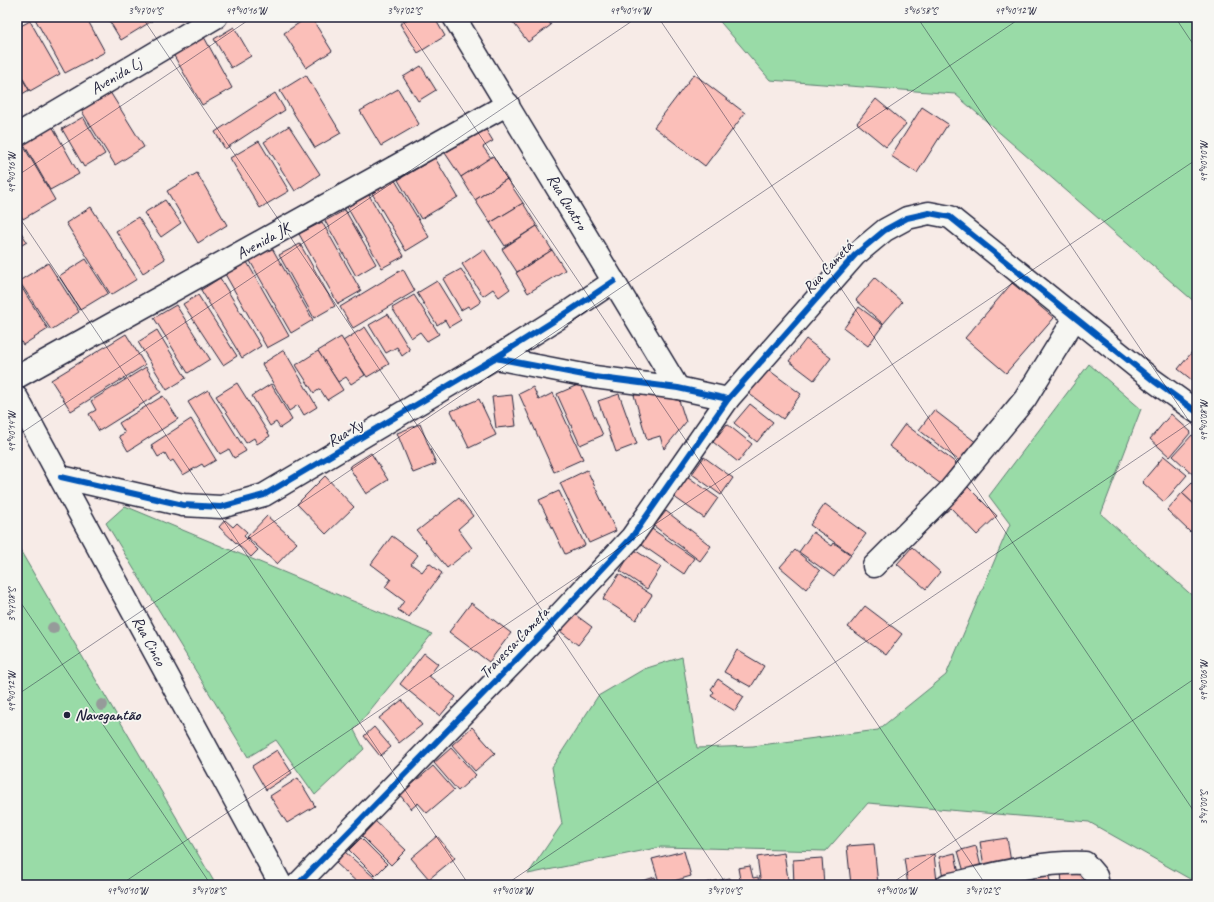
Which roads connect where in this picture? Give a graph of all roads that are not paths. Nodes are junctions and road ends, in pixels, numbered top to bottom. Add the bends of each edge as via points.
1 (216, 17) edge
2 (454, 17) edge
3 (508, 104) junction
4 (17, 135) edge
5 (614, 281) junction
6 (1075, 318) junction
7 (495, 358) junction
8 (17, 377) edge
9 (678, 388) junction
10 (17, 398) edge
11 (728, 399) junction
12 (1197, 412) edge
13 (61, 477) junction
14 (874, 566) dead end
15 (281, 885) edge
16 (297, 885) edge
17 (947, 885) edge
18 (1098, 885) edge

1 - 4 street, Avenida Lj
2 - 3 street, Rua Quatro
3 - 5 street, Rua Quatro
3 - 8 street, Avenida JK
5 - 7 street, Rua Xy
5 - 9 street, Rua Quatro
6 - 11 street, Rua Cametá via 950,217 929,214 907,218 885,230 855,255
6 - 12 street, Rua Cametá
6 - 14 street via 1025,399 949,492
7 - 9 street via 594,377
7 - 13 street, Rua Xy via 264,495 221,507 183,505
9 - 11 street
10 - 13 street, Rua Cinco
11 - 16 street, Travessa Cameta via 632,537
13 - 15 street, Rua Cinco
17 - 18 street via 1044,864 1068,862 1085,863 1096,876

